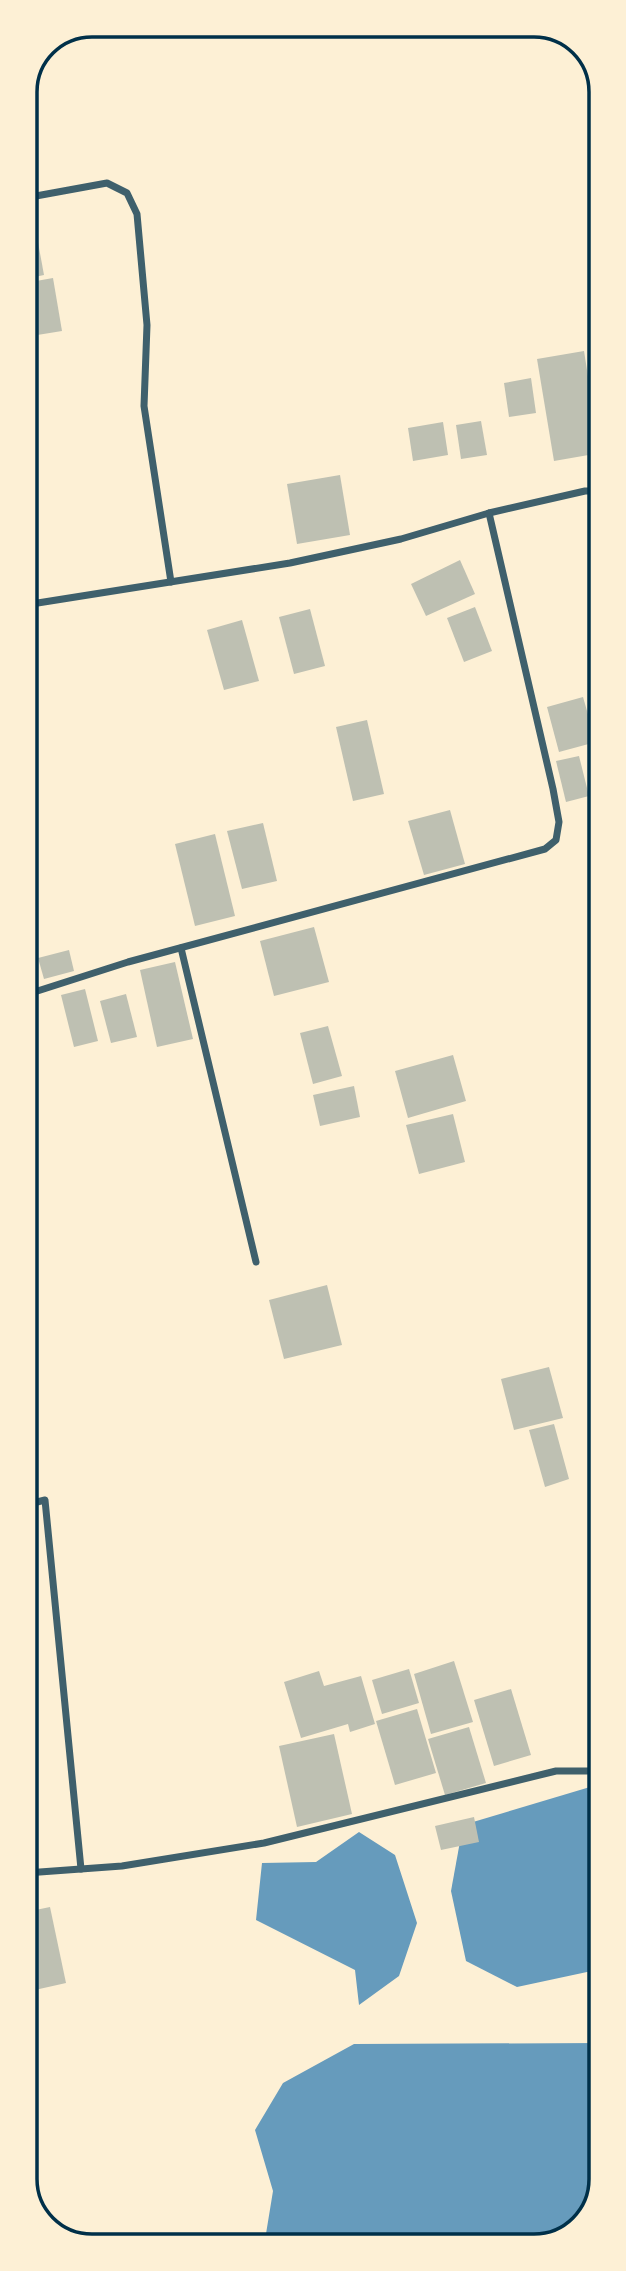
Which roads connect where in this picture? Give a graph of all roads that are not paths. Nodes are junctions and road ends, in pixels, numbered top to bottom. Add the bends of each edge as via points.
1 (37, 196) edge
2 (589, 491) edge
3 (489, 513) junction
4 (170, 582) junction
5 (37, 603) edge
6 (181, 948) junction
7 (37, 991) edge
8 (256, 1262) dead end
9 (37, 1502) edge
10 (589, 1771) edge
11 (80, 1869) junction
12 (37, 1871) edge

1 - 4 street via 107,183 127,193 137,214 147,325 144,406
2 - 3 street
3 - 4 street via 352,550
3 - 6 street via 553,789 559,822 556,840 545,849
4 - 5 street
6 - 7 street
6 - 8 street
9 - 11 street via 45,1500
10 - 11 street via 556,1772 264,1843
11 - 12 street

